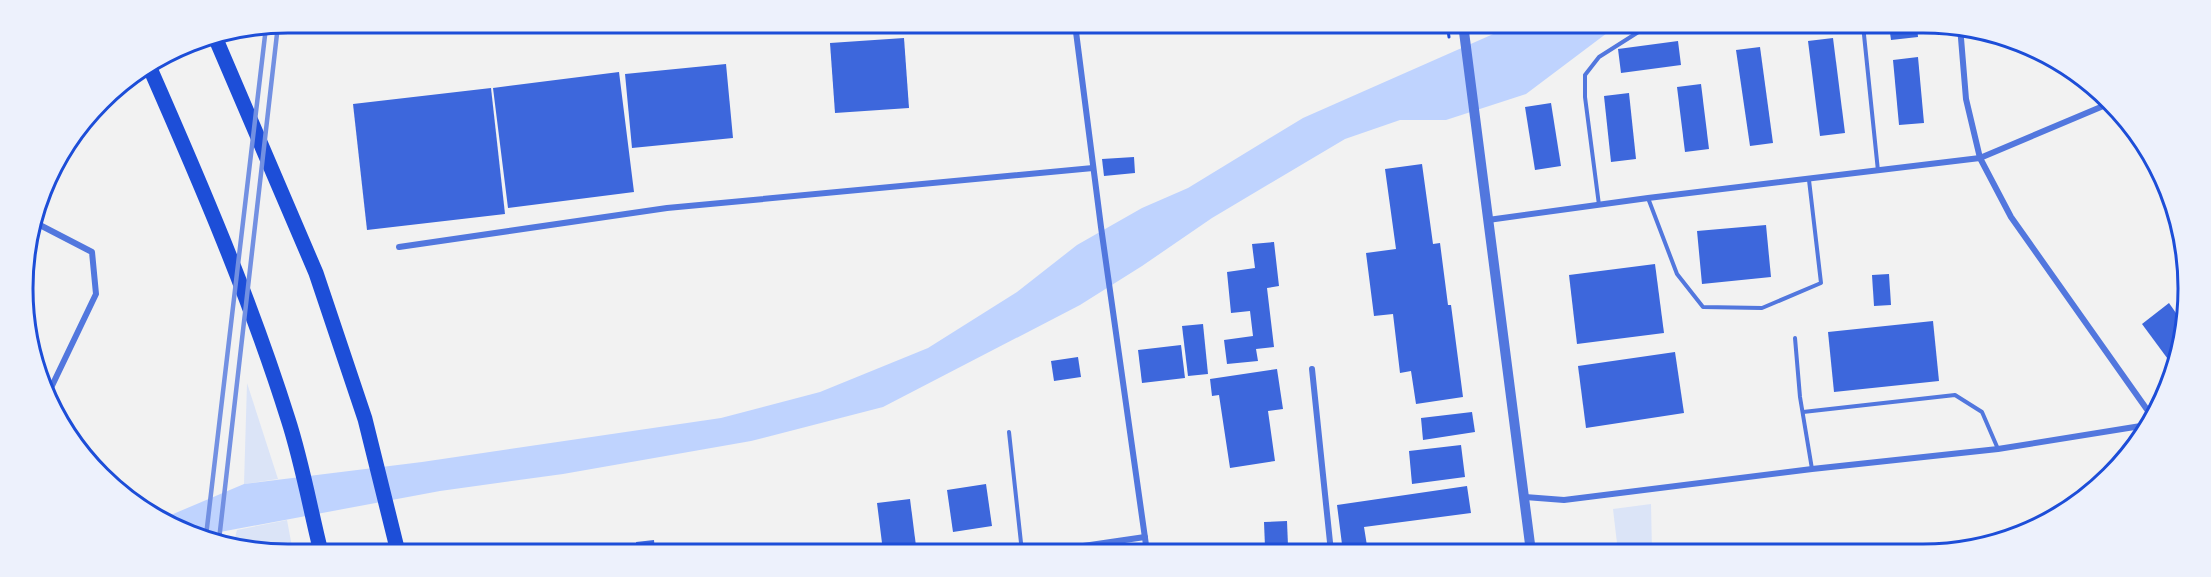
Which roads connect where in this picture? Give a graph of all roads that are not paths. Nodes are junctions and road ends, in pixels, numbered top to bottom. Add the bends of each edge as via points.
1 (1076, 33) edge
2 (1464, 33) edge
3 (1637, 33) edge
4 (1864, 33) edge
5 (1961, 36) edge
6 (218, 43) edge
7 (152, 73) edge
8 (2102, 107) edge
9 (1980, 158) junction
10 (1093, 168) junction
11 (1878, 171) junction
12 (1809, 180) junction
13 (1648, 198) junction
14 (1599, 205) junction
15 (1488, 220) junction
16 (41, 226) edge
17 (399, 247) dead end
18 (1795, 338) dead end
19 (1312, 369) dead end
20 (52, 386) edge
21 (2147, 411) edge
22 (1803, 412) junction
23 (2137, 427) edge
24 (1009, 432) dead end
25 (1998, 449) junction
26 (1812, 469) junction
27 (1525, 497) junction
28 (1145, 537) junction
29 (319, 544) edge
30 (396, 544) edge
31 (1021, 544) edge
32 (1097, 544) edge
33 (1146, 544) edge
34 (1329, 544) edge
35 (1531, 544) edge

1 - 10 street
2 - 15 street
3 - 14 lane via 1599,57 1585,75 1584,97
4 - 11 lane
5 - 9 street via 1966,99
6 - 30 highway via 316,273 365,419
7 - 29 highway via 227,248 270,363
8 - 9 street
9 - 11 street
9 - 21 street via 2011,217
10 - 17 street via 668,208
10 - 28 street
11 - 12 street
12 - 13 street
12 - 13 lane via 1821,283 1762,308 1703,306 1677,274
13 - 14 street
14 - 15 street
15 - 27 street
16 - 20 street via 92,252 96,294
18 - 22 lane
19 - 34 street
22 - 25 lane via 1954,395 1982,412
22 - 26 lane
23 - 25 street
24 - 31 lane
25 - 26 street
26 - 27 street via 1564,500
27 - 35 street
28 - 32 street
28 - 33 street

